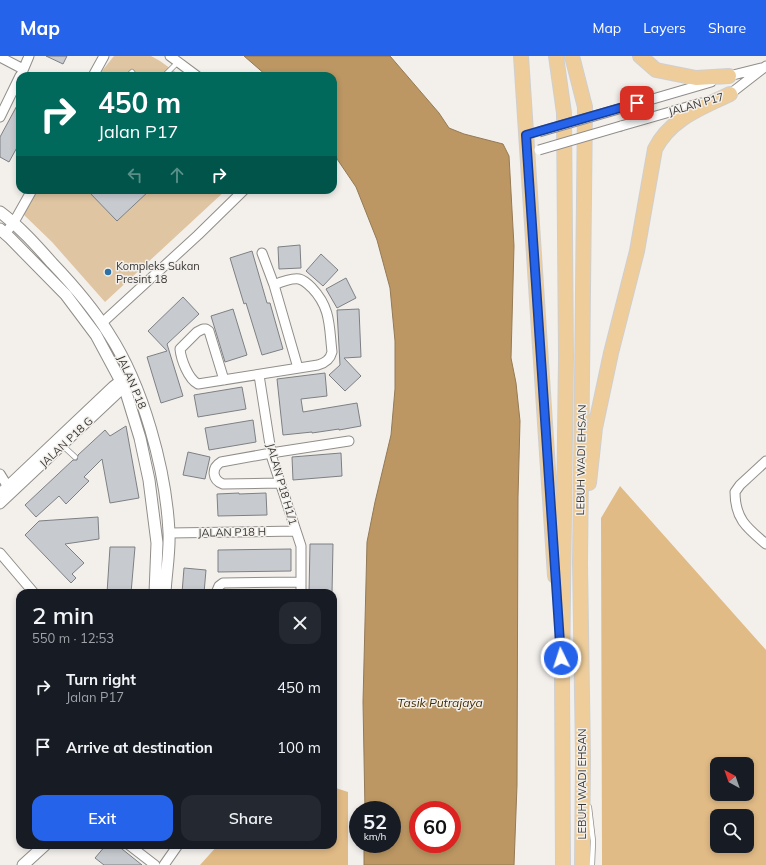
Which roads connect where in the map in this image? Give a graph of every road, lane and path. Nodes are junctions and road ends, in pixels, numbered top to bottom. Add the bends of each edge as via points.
1 (29, 56) edge
2 (104, 56) edge
3 (170, 56) edge
4 (521, 56) edge
5 (556, 56) edge
6 (572, 56) edge
7 (640, 56) edge
8 (0, 57) edge
9 (178, 62) junction
10 (766, 66) edge
11 (19, 72) edge
12 (22, 72) edge
13 (95, 72) edge
14 (168, 72) edge
15 (192, 72) edge
16 (729, 76) junction
17 (16, 84) edge
18 (730, 94) junction
19 (1, 114) edge
20 (526, 135) junction
21 (527, 154) junction
22 (30, 194) edge
23 (240, 194) edge
24 (0, 212) edge
25 (14, 222) junction
26 (3, 231) edge
27 (262, 253) dead end
28 (274, 284) junction
29 (102, 323) junction
30 (298, 368) junction
31 (259, 375) junction
32 (224, 380) junction
33 (127, 381) junction
34 (349, 441) dead end
35 (60, 442) junction
36 (271, 453) junction
37 (75, 457) dead end
38 (766, 461) edge
39 (0, 474) edge
40 (280, 483) junction
41 (8, 487) junction
42 (0, 493) edge
43 (0, 504) edge
44 (296, 531) junction
45 (169, 533) junction
46 (766, 544) edge
47 (0, 553) edge
48 (0, 563) edge
49 (580, 563) junction
50 (301, 582) junction
51 (29, 589) edge
52 (31, 589) edge
53 (154, 589) edge
54 (165, 589) edge
55 (217, 589) edge
56 (301, 589) edge
57 (562, 674) junction
58 (583, 758) junction
59 (32, 849) edge
60 (41, 849) edge
61 (134, 849) edge
62 (175, 849) edge
63 (16, 865) edge
64 (23, 865) edge
65 (155, 865) edge
66 (164, 865) edge
67 (563, 865) edge
68 (582, 865) edge
69 (592, 865) edge

1 - 12 street
2 - 13 street
3 - 9 street
4 - 20 main road
5 - 57 main road, LEBUH WADI EHSAN via 564,113 566,357
6 - 49 main road, LEBUH WADI EHSAN via 585,107
7 - 16 main road via 656,70 696,78
8 - 11 street
9 - 14 lane
9 - 15 street
10 - 16 street, JALAN P17
10 - 18 street, JALAN P17
16 - 20 street, JALAN P17, bridge
17 - 19 street
18 - 21 street, JALAN P17, bridge
18 - 49 main road via 689,114 667,130 655,149 637,251 595,428
20 - 21 main road
21 - 57 main road
22 - 25 street
23 - 29 street
24 - 25 street, JALAN P18
25 - 26 street
25 - 29 street, JALAN P18 via 67,278
26 - 33 street, JALAN P18 via 66,295
27 - 28 street
28 - 30 street
28 - 30 street via 297,279 304,281 324,302 328,316 331,357 323,364
29 - 33 street, JALAN P18 via 110,335
30 - 31 street
31 - 32 street
31 - 36 street, JALAN P18 H1/1
32 - 32 street via 198,384 188,375 180,349 203,329 209,331
33 - 35 street, JALAN P18 G via 117,394
33 - 45 street, JALAN P18 via 142,403 158,458
33 - 53 street, JALAN P18 via 149,480 157,543
34 - 36 street
35 - 37 lane
35 - 41 street, JALAN P18 G
35 - 43 street, JALAN P18 G
36 - 40 street, JALAN P18 H1/1
36 - 40 street via 221,462 214,470 215,477 220,483 232,485
38 - 46 street via 735,492 736,511
39 - 41 street
40 - 44 street, JALAN P18 H1/1
41 - 42 street, JALAN P18 G
44 - 45 street, JALAN P18 H
44 - 50 street, JALAN P18 H1/1 via 301,546
45 - 54 street, JALAN P18
47 - 52 street
48 - 51 street
49 - 58 main road, LEBUH WADI EHSAN
50 - 55 street via 223,583
50 - 56 street, JALAN P18 H1/1
57 - 67 main road, LEBUH WADI EHSAN
58 - 68 main road, LEBUH WADI EHSAN
58 - 69 lane via 593,841
59 - 63 street
60 - 64 street
61 - 65 street
62 - 66 street

